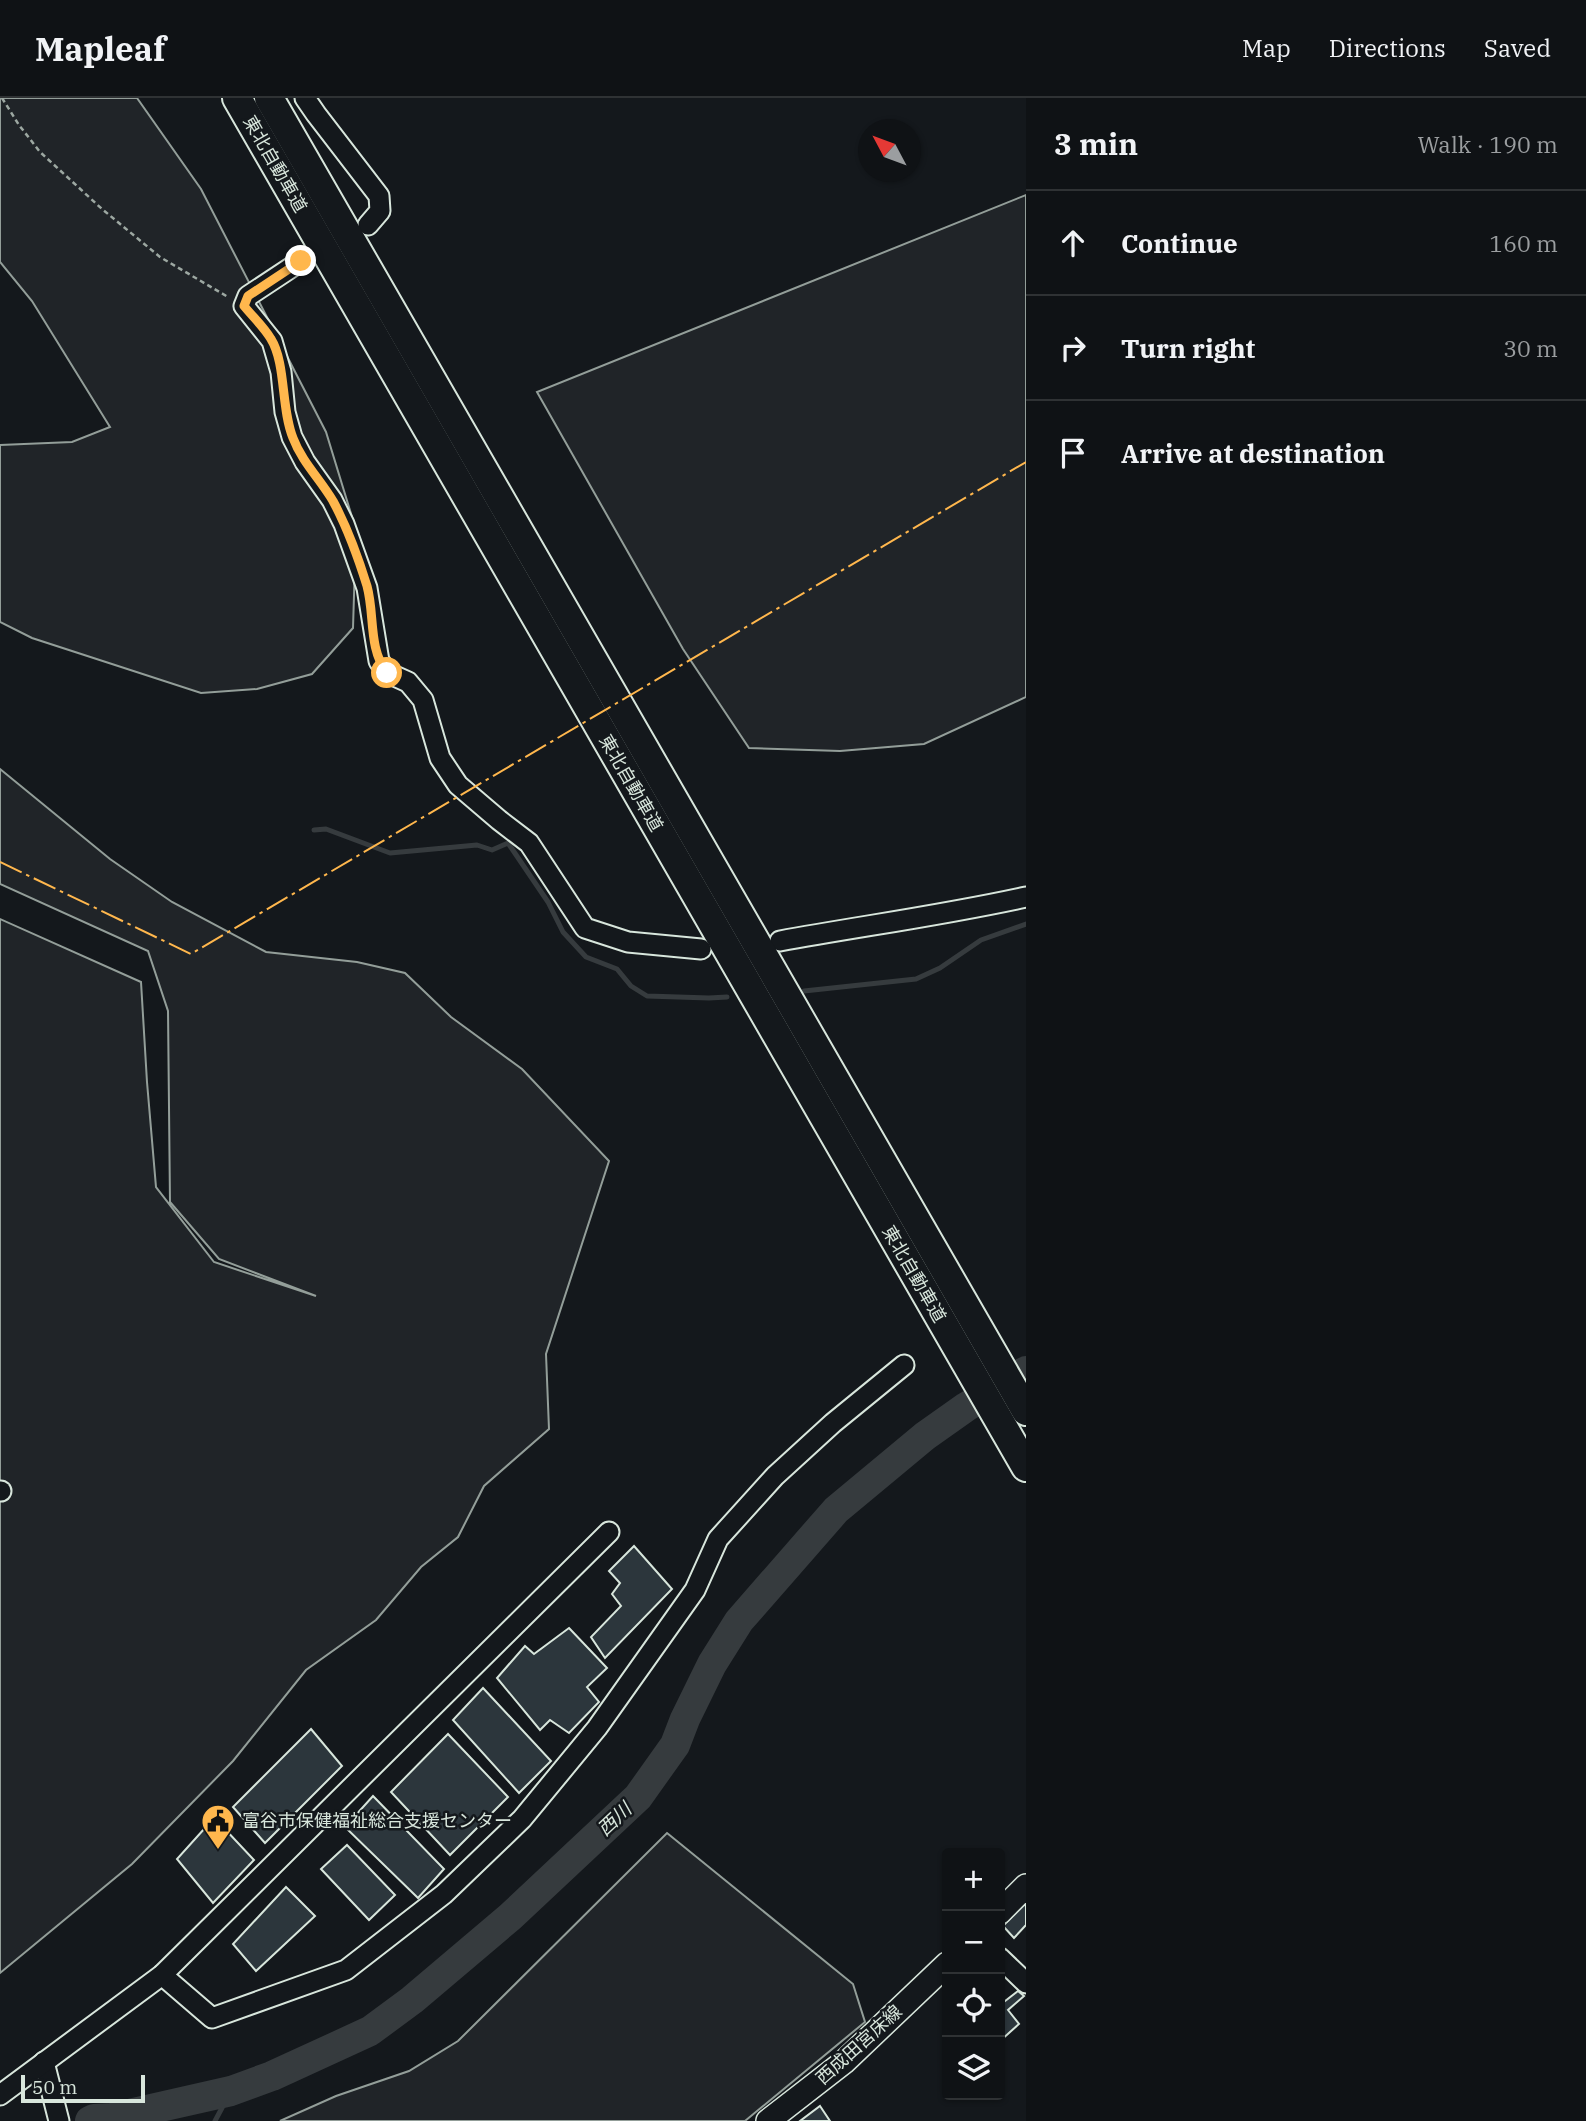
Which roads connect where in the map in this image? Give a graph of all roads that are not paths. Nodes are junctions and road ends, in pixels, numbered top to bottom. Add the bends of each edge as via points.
1 (237, 98) edge
2 (269, 98) edge
3 (305, 98) edge
4 (368, 225) dead end
5 (301, 261) dead end
6 (1026, 897) edge
7 (780, 941) dead end
8 (701, 949) dead end
9 (904, 1365) dead end
10 (1026, 1411) edge
11 (1026, 1467) edge
12 (609, 1532) dead end
13 (1026, 1886) edge
14 (1001, 1911) edge
15 (1005, 1963) edge
16 (942, 1969) edge
17 (162, 1975) junction
18 (1026, 1983) edge
19 (44, 2062) junction
20 (0, 2095) edge
21 (59, 2121) edge
22 (768, 2121) edge

1 - 11 highway, 東北自動車道
2 - 10 highway, 東北自動車道
3 - 4 street via 379,196 380,211
5 - 8 street via 248,296 244,306 272,341 292,437 344,524 367,587 379,661 387,673 408,682 422,700 440,758 458,785 529,843 585,928 628,942
6 - 7 street via 957,913
9 - 17 street via 775,1476 718,1539 695,1590 597,1728 522,1819 444,1894 346,1970 212,2018
12 - 17 street
13 - 14 main road
15 - 18 street
16 - 22 main road, 西成田宮床線 via 844,2062
17 - 19 street
19 - 20 street
19 - 21 street

